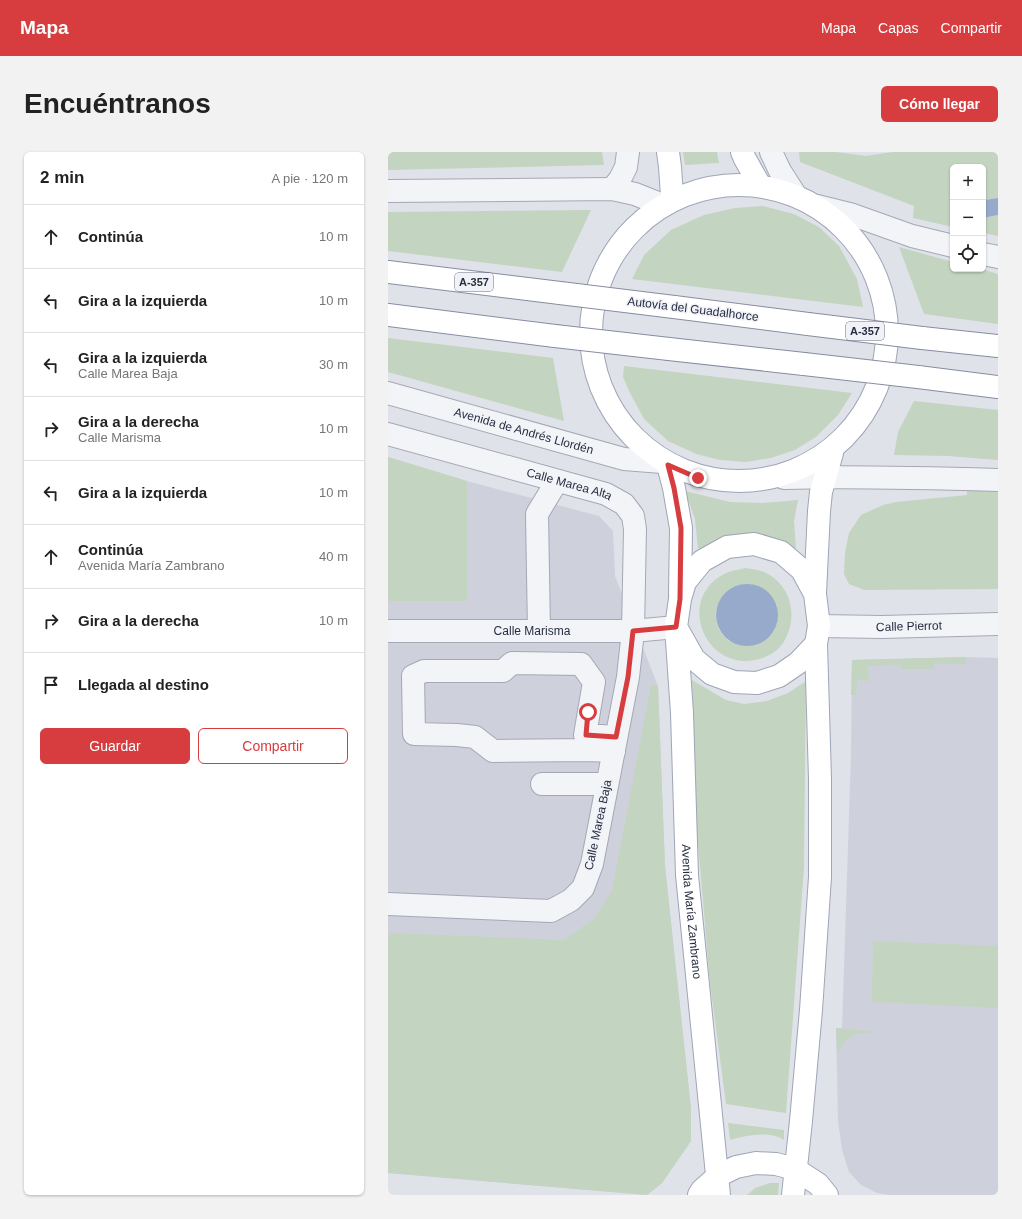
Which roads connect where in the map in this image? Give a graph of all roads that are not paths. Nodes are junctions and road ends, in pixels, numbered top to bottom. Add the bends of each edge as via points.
1 (628, 152) edge
2 (668, 152) edge
3 (742, 152) edge
4 (771, 152) edge
5 (759, 184) junction
6 (612, 189) junction
7 (388, 191) edge
8 (796, 196) junction
9 (666, 200) junction
10 (817, 206) junction
11 (950, 245) edge
12 (986, 255) edge
13 (998, 257) edge
14 (388, 272) edge
15 (388, 315) edge
16 (998, 346) edge
17 (998, 387) edge
18 (388, 393) edge
19 (388, 434) edge
20 (832, 453) junction
21 (665, 464) junction
22 (825, 477) junction
23 (784, 478) junction
24 (998, 480) edge
25 (557, 481) junction
26 (815, 594) junction
27 (680, 599) junction
28 (998, 624) edge
29 (676, 627) junction
30 (388, 631) edge
31 (539, 631) junction
32 (633, 631) junction
33 (818, 635) junction
34 (615, 744) junction
35 (542, 784) dead end
36 (607, 784) junction
37 (388, 904) edge
38 (795, 1169) junction
39 (719, 1186) edge
40 (699, 1195) edge
41 (793, 1195) edge
42 (827, 1195) edge

1 - 6 street via 626,167
2 - 9 main road via 670,167
3 - 5 main road
4 - 8 street
5 - 8 main road
5 - 9 main road via 709,185 686,190
6 - 7 street
6 - 9 street
8 - 10 main road
9 - 21 main road via 635,226 617,246 603,272 594,306 592,331 597,366 618,415 642,446
10 - 11 street
10 - 20 main road via 859,248 872,273 880,299 883,325 884,360 879,384 858,422
12 - 13 street
14 - 16 main road, Autovía del Guadalhorce / A-357, bridge
15 - 17 main road, bridge
18 - 21 street, Avenida de Andrés Llordén via 624,459
19 - 25 street, Calle Marea Alta
20 - 22 main road
20 - 23 main road via 806,471
21 - 23 main road via 698,478 725,483 757,483
21 - 27 main road via 674,488 681,528
22 - 23 street
22 - 24 street
22 - 26 main road via 819,511
25 - 31 street via 537,514
25 - 32 street, Calle Marea Alta via 606,494 624,504 633,516
26 - 27 main road via 802,570 781,552 754,544 727,547 702,561 685,582
26 - 33 main road
27 - 29 main road
28 - 33 street, Calle Pierrot via 882,627
29 - 32 street, Calle Marisma
29 - 33 main road via 694,658 712,674 734,682 757,683 779,676 798,663
29 - 39 main road, Avenida María Zambrano via 682,713 686,875
30 - 31 street, Calle Marisma
31 - 32 street, Calle Marisma
32 - 34 street, Calle Marea Baja via 628,677
33 - 38 main road via 820,877 811,1010
34 - 34 street via 586,735 594,682 581,664 512,663 503,671 424,671 413,676 414,734 474,737 493,751 586,750
34 - 36 street, Calle Marea Baja
35 - 36 street
36 - 37 street, Calle Marea Baja via 592,864 583,888 571,900 551,911
38 - 39 main road via 776,1164 756,1163 736,1167
38 - 41 main road
38 - 42 main road via 818,1184
39 - 40 main road via 702,1190

